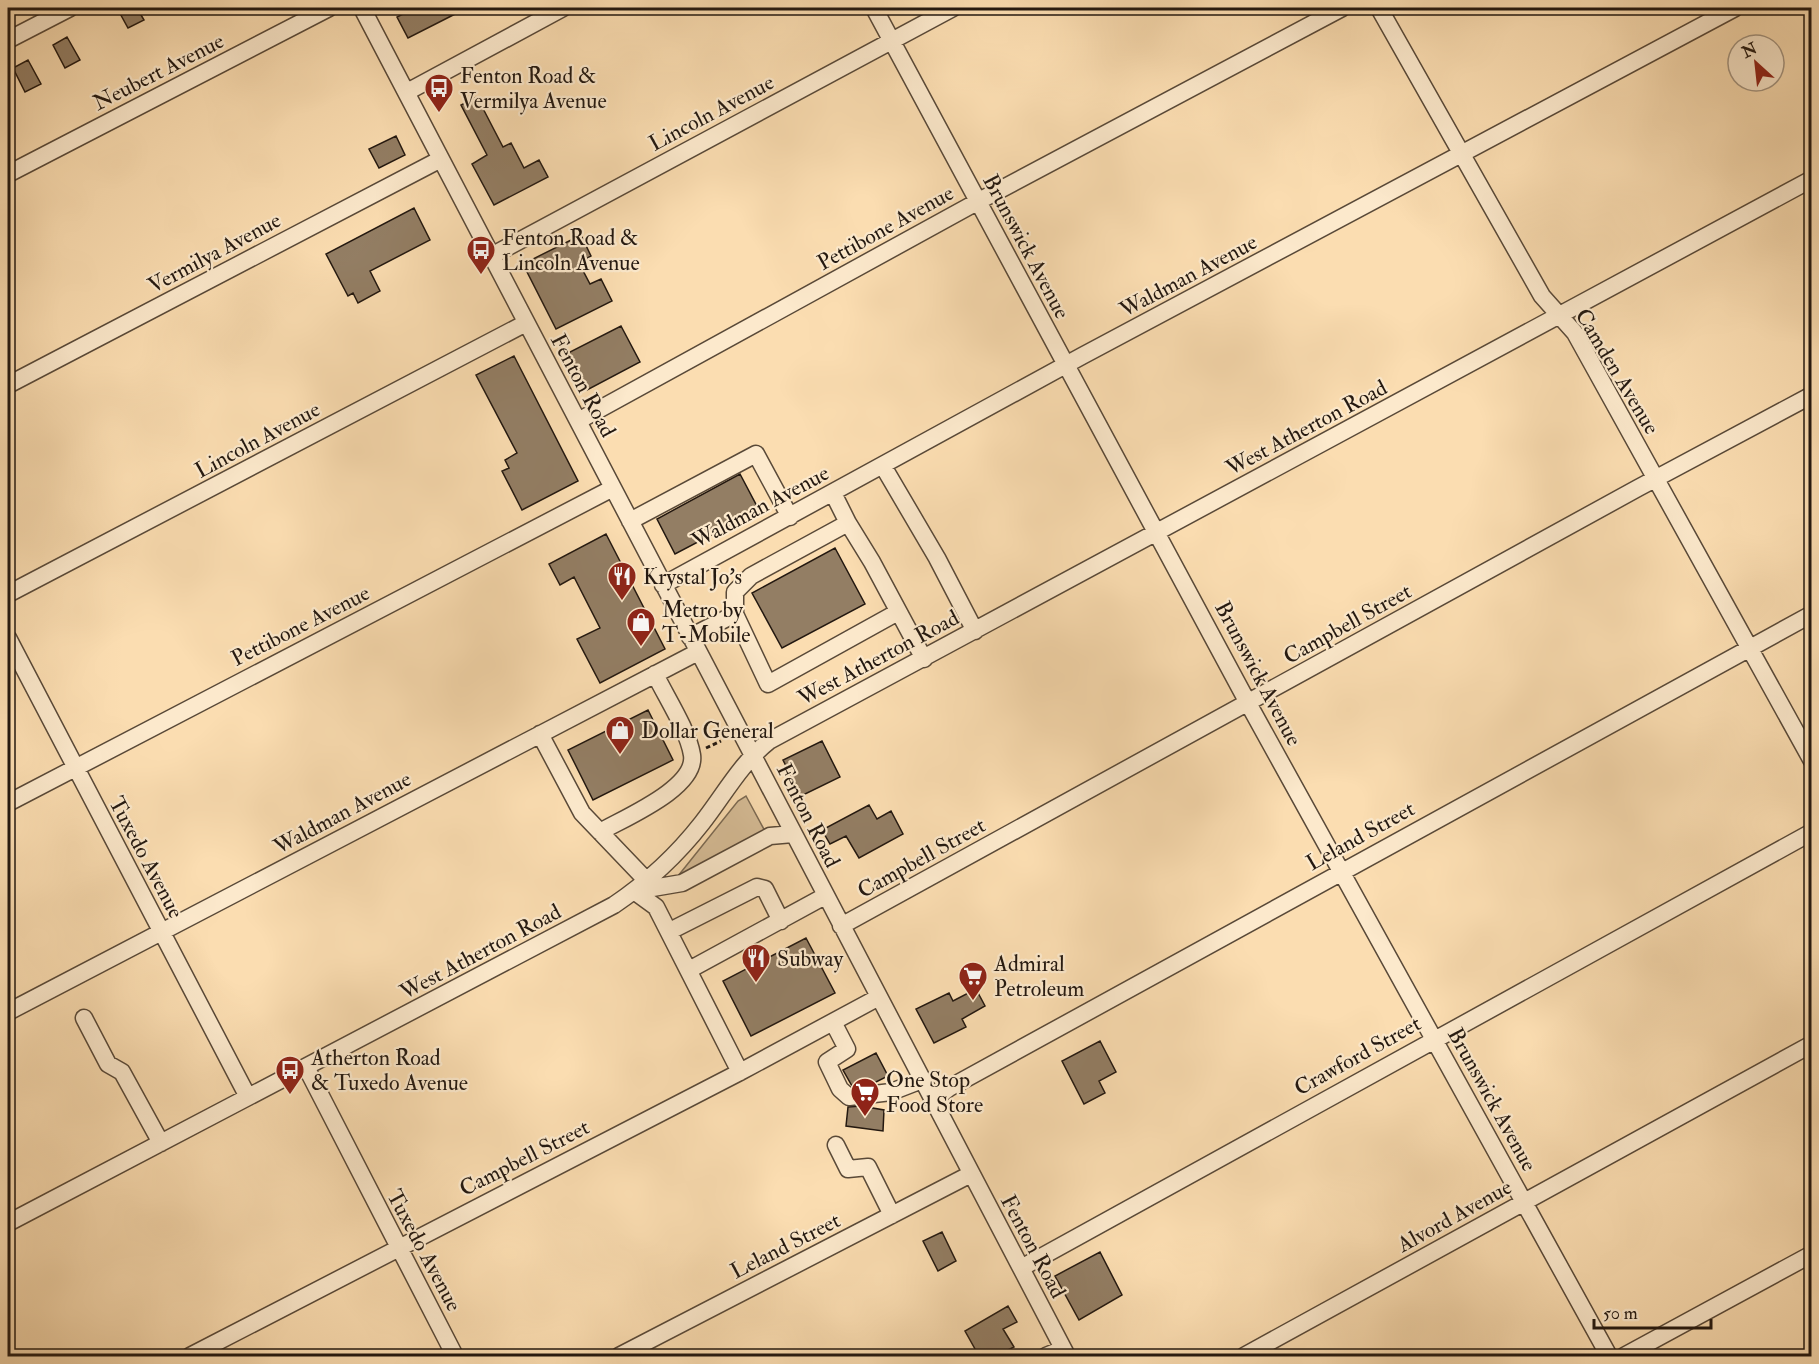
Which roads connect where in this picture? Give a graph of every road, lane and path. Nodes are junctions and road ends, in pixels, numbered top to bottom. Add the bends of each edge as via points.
1 (70, 8) edge
2 (329, 8) edge
3 (362, 8) edge
4 (563, 8) edge
5 (874, 8) edge
6 (954, 8) edge
7 (1342, 8) edge
8 (1379, 8) edge
9 (1735, 8) edge
10 (8, 40) edge
11 (892, 40) junction
12 (407, 93) junction
13 (1463, 153) junction
14 (441, 159) junction
15 (8, 174) edge
16 (1812, 179) edge
17 (978, 202) junction
18 (490, 256) junction
19 (1560, 314) junction
20 (526, 323) junction
21 (1066, 365) junction
22 (8, 385) edge
23 (1812, 395) edge
24 (578, 421) junction
25 (883, 466) junction
26 (1655, 478) junction
27 (613, 488) junction
28 (833, 493) junction
29 (790, 517) junction
30 (630, 521) junction
31 (848, 523) junction
32 (1158, 533) junction
33 (663, 585) junction
34 (8, 594) edge
35 (898, 612) junction
36 (735, 614) junction
37 (1812, 614) edge
38 (975, 631) junction
39 (8, 638) edge
40 (694, 645) junction
41 (1749, 648) junction
42 (924, 658) junction
43 (655, 675) junction
44 (1248, 703) junction
45 (540, 734) junction
46 (752, 754) junction
47 (1812, 761) edge
48 (75, 767) junction
49 (8, 803) edge
50 (600, 832) junction
51 (1812, 832) edge
52 (793, 834) junction
53 (1341, 871) junction
54 (641, 886) junction
55 (825, 896) junction
56 (781, 921) junction
57 (842, 926) junction
58 (670, 931) junction
59 (161, 932) junction
60 (689, 970) junction
61 (879, 997) junction
62 (8, 1012) edge
63 (84, 1018) dead end
64 (833, 1022) junction
65 (1434, 1038) junction
66 (1812, 1044) edge
67 (306, 1067) junction
68 (741, 1072) junction
69 (922, 1080) junction
70 (248, 1097) junction
71 (933, 1100) junction
72 (161, 1143) junction
73 (836, 1145) dead end
74 (971, 1174) junction
75 (1524, 1203) junction
76 (892, 1215) junction
77 (8, 1223) edge
78 (398, 1247) junction
79 (1812, 1254) edge
80 (1021, 1268) junction
81 (1065, 1353) edge
82 (190, 1356) edge
83 (455, 1356) edge
84 (618, 1356) edge
85 (1046, 1356) edge
86 (1244, 1356) edge
87 (1609, 1356) edge
88 (1624, 1356) edge

1 - 10 street
2 - 15 street, Neubert Avenue
3 - 12 street, Fenton Road
4 - 12 street
5 - 11 street, Brunswick Avenue
6 - 11 street, Lincoln Avenue
7 - 17 street, Pettibone Avenue
8 - 13 street, Camden Avenue
9 - 13 street, Waldman Avenue
11 - 17 street, Brunswick Avenue
11 - 18 street, Lincoln Avenue
12 - 14 street, Fenton Road
13 - 19 street, Camden Avenue via 1542,296
13 - 21 street, Waldman Avenue
14 - 18 street, Fenton Road
14 - 22 street, Vermilya Avenue
16 - 19 street, West Atherton Road
17 - 21 street, Brunswick Avenue
17 - 24 street, Pettibone Avenue
18 - 20 street, Fenton Road
19 - 26 street, Camden Avenue via 1575,333
19 - 32 street, West Atherton Road
20 - 24 street, Fenton Road
20 - 34 street, Lincoln Avenue
21 - 25 street, Waldman Avenue
21 - 32 street, Brunswick Avenue
23 - 26 street, Campbell Street
24 - 27 street, Fenton Road
25 - 28 street, Waldman Avenue
25 - 38 street
26 - 41 street, Camden Avenue
26 - 44 street, Campbell Street
27 - 30 street, Fenton Road
27 - 48 street, Pettibone Avenue
28 - 29 street, Waldman Avenue
28 - 31 street
29 - 30 street via 756,454
29 - 33 street, Waldman Avenue
30 - 33 street, Fenton Road
31 - 35 street
31 - 36 street via 751,576 735,592
32 - 38 street, West Atherton Road
32 - 44 street, Brunswick Avenue
33 - 40 street, Fenton Road
35 - 36 street via 768,684
35 - 42 street
36 - 40 street, Waldman Avenue
37 - 41 street, Leland Street
38 - 42 street, West Atherton Road
39 - 48 street, Tuxedo Avenue
40 - 43 street, Waldman Avenue
40 - 46 street, Fenton Road
41 - 47 street, Camden Avenue
41 - 53 street, Leland Street
42 - 46 street, West Atherton Road via 769,741
43 - 45 street, Waldman Avenue
43 - 50 street via 684,733 691,764 686,777 670,792
44 - 53 street, Brunswick Avenue
44 - 57 street, Campbell Street
45 - 50 street via 582,813
45 - 59 street, Waldman Avenue
46 - 52 street, Fenton Road
46 - 54 street, West Atherton Road via 687,842
48 - 49 street, Pettibone Avenue
48 - 59 street, Tuxedo Avenue
50 - 54 street
51 - 65 street, Crawford Street
52 - 54 street via 770,836 682,883
52 - 55 street, Fenton Road
53 - 65 street, Brunswick Avenue
53 - 71 street, Leland Street
54 - 58 street
54 - 67 street, West Atherton Road via 590,919
55 - 56 street
55 - 57 street, Fenton Road
56 - 58 street via 765,889 757,887
56 - 60 street
57 - 61 street, Fenton Road
58 - 60 street
59 - 62 street, Waldman Avenue
59 - 70 street, Tuxedo Avenue
60 - 68 street
61 - 64 street, Campbell Street
61 - 69 street, Fenton Road
63 - 72 street via 108,1064 122,1072
64 - 68 street, Campbell Street
64 - 69 street via 847,1049 827,1062 840,1089 849,1097 891,1092
65 - 75 street, Brunswick Avenue
65 - 80 street, Crawford Street
66 - 75 street, Alvord Avenue
67 - 70 street, West Atherton Road
67 - 78 street, Tuxedo Avenue
68 - 78 street, Campbell Street
69 - 71 street, Fenton Road
70 - 72 street, West Atherton Road
71 - 74 street, Fenton Road
72 - 77 street, West Atherton Road
73 - 76 street via 848,1168 868,1167
74 - 76 street, Leland Street
74 - 80 street, Fenton Road
75 - 86 street, Alvord Avenue
75 - 87 street, Brunswick Avenue
76 - 84 street, Leland Street
78 - 82 street, Campbell Street
78 - 83 street, Tuxedo Avenue
79 - 88 street
80 - 81 street, Fenton Road
81 - 85 street

